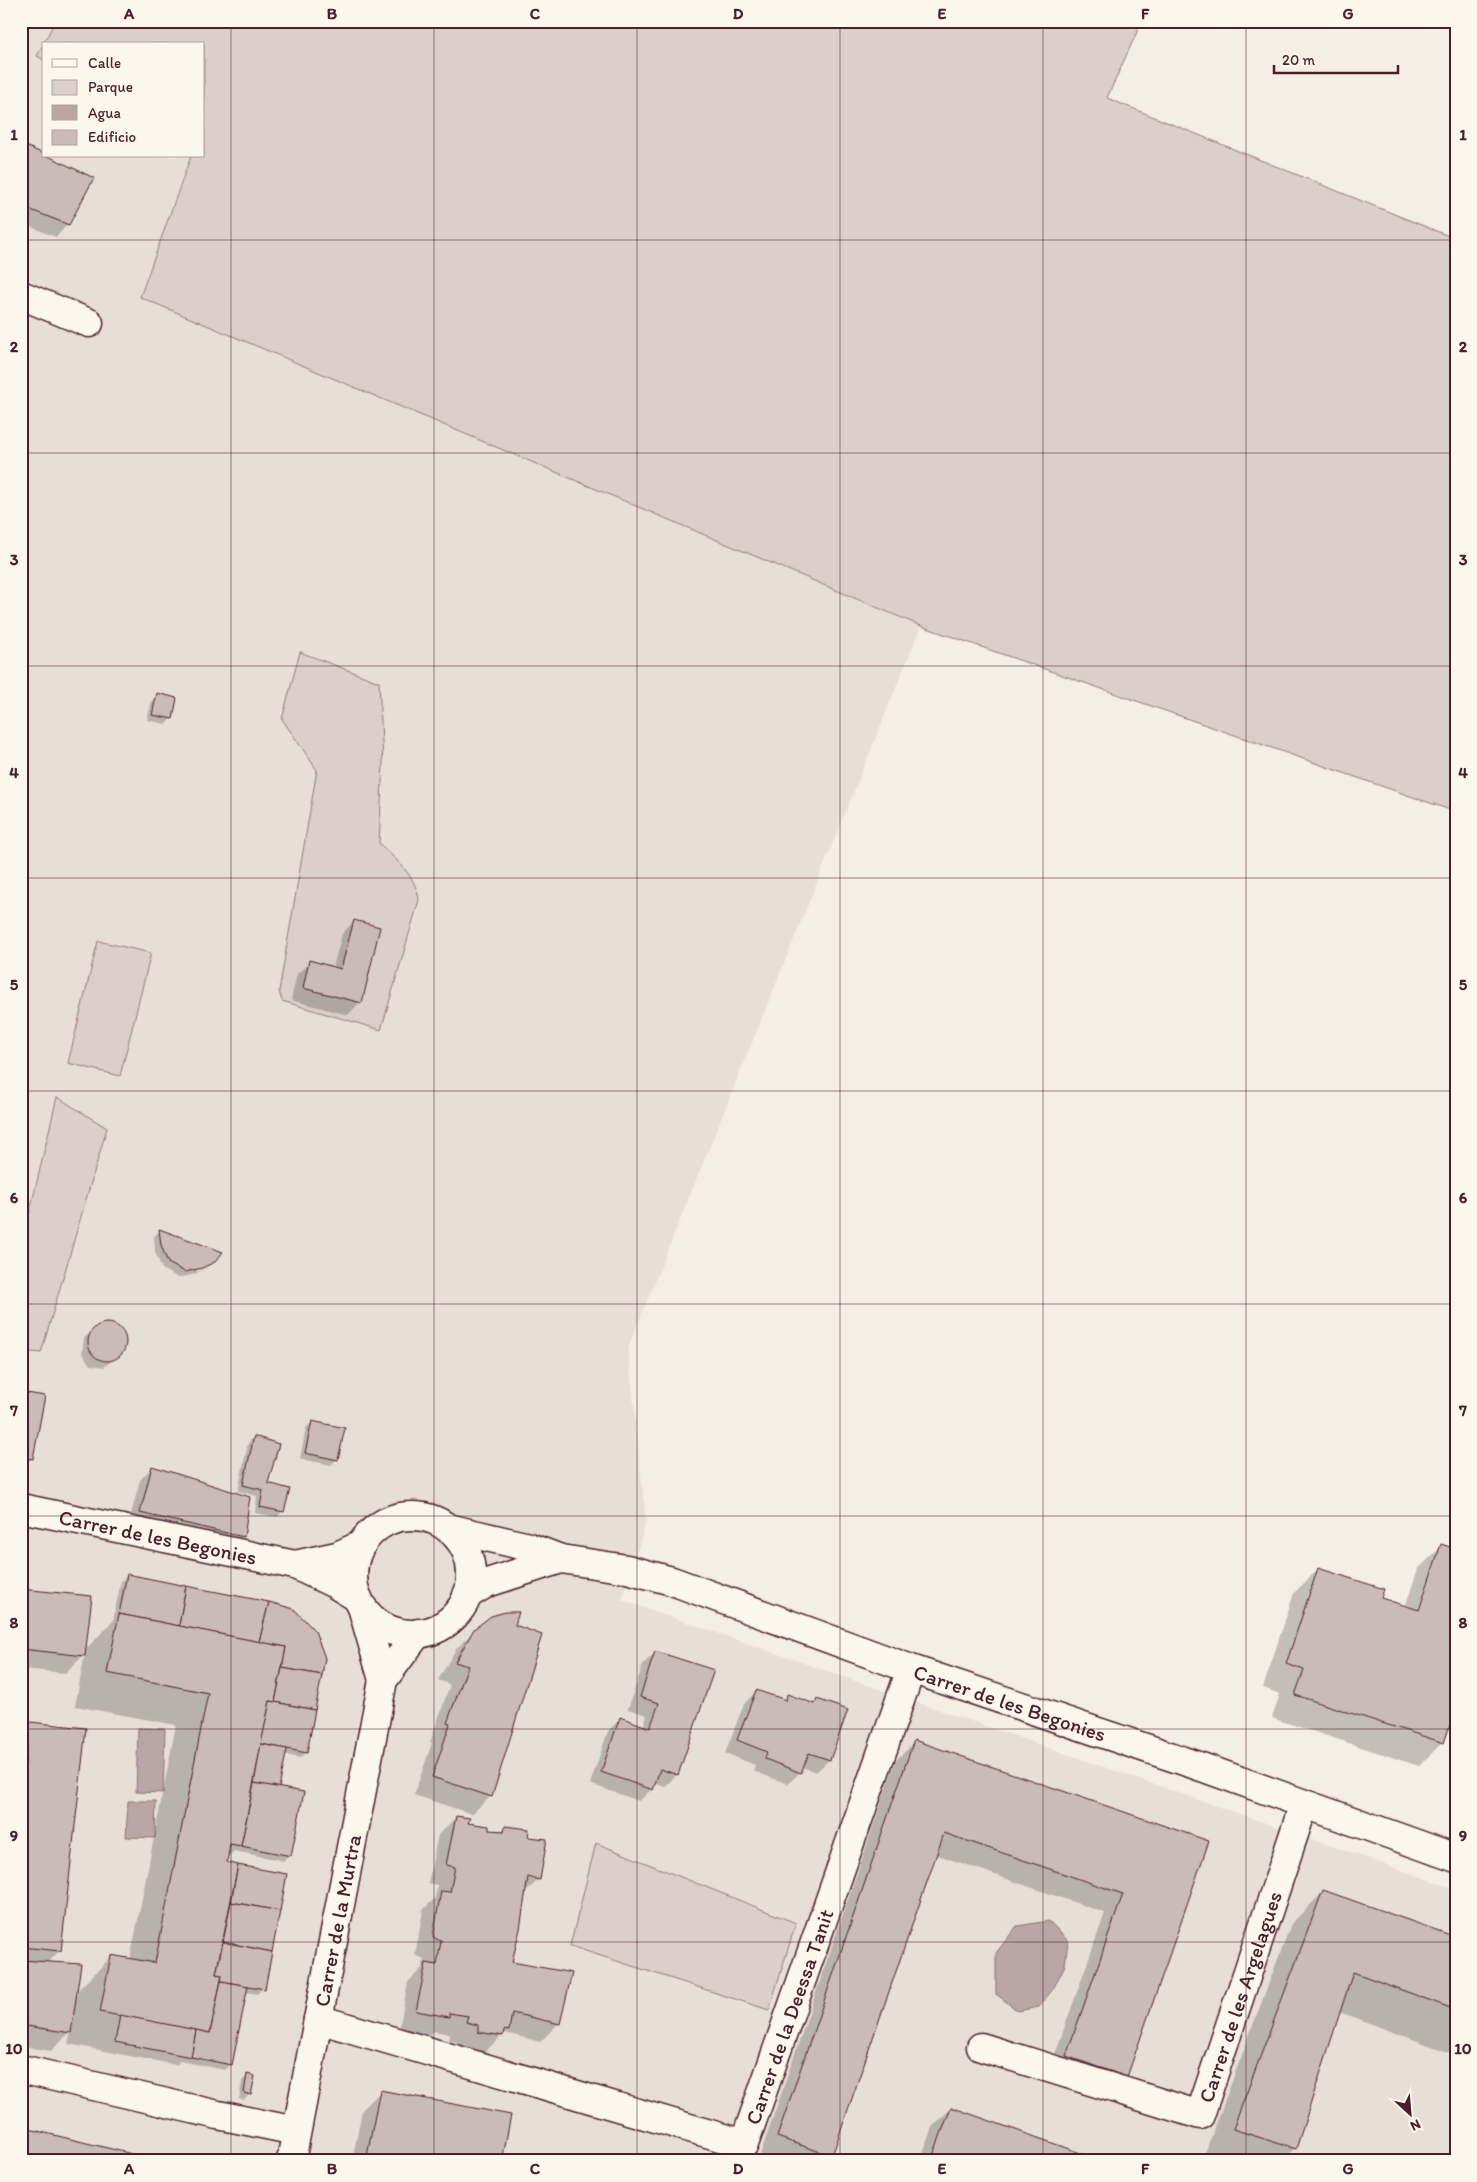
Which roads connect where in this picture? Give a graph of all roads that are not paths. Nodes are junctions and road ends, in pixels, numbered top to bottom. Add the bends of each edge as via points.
1 (21, 295) edge
2 (89, 323) dead end
3 (21, 1508) edge
4 (448, 1528) junction
5 (361, 1545) junction
6 (561, 1559) junction
7 (295, 1565) junction
8 (467, 1595) junction
9 (360, 1602) junction
10 (418, 1633) junction
11 (911, 1669) junction
12 (383, 1680) junction
13 (1304, 1804) junction
14 (1456, 1858) edge
15 (318, 2019) junction
16 (981, 2047) dead end
17 (21, 2069) edge
18 (296, 2131) junction
19 (291, 2161) edge

1 - 2 street
3 - 7 street, Carrer de les Begonies
4 - 5 street via 423,1517 405,1516 379,1526
4 - 6 street via 529,1547
4 - 8 street via 468,1558 471,1576
5 - 7 street via 337,1556
5 - 9 street via 353,1571
6 - 8 street via 487,1583
6 - 11 street, Carrer de les Begonies via 627,1569 672,1582
7 - 9 street via 333,1583
8 - 10 street via 445,1624
9 - 10 street via 374,1620 390,1630
9 - 12 street, Carrer de la Murtra
10 - 12 street, Carrer de la Murtra
11 - 13 street, Carrer de les Begonies
11 - 15 street, Carrer de la Deessa Tanit via 744,2144
12 - 15 street, Carrer de la Murtra
13 - 14 street, Carrer de les Begonies
13 - 16 street, Carrer de les Argelagues via 1200,2115
15 - 18 street, Carrer de la Murtra
17 - 18 street
18 - 19 street, Carrer de la Murtra

